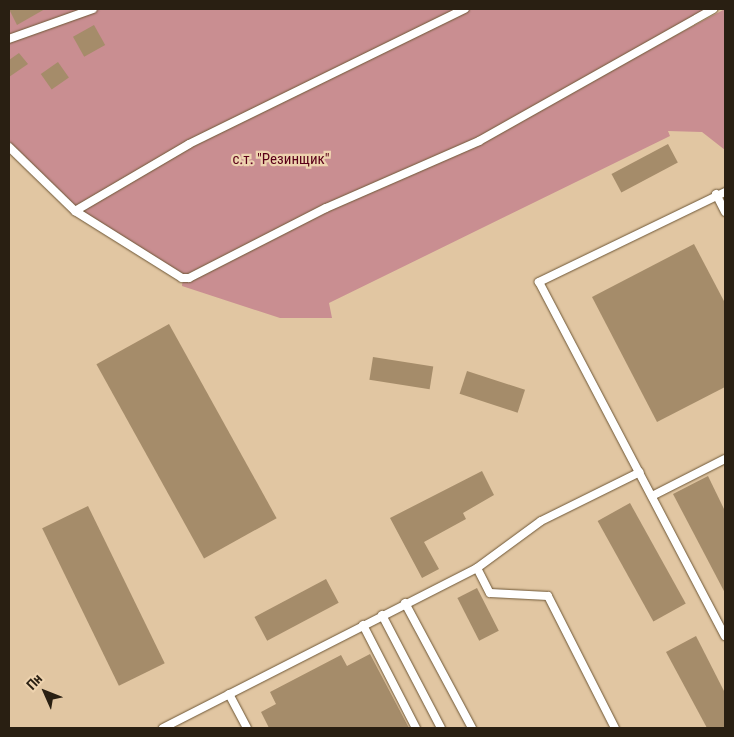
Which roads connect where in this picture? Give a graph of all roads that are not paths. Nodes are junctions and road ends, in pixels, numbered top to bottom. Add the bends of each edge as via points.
1 (93, 9) edge
2 (465, 9) edge
3 (713, 9) edge
4 (9, 39) edge
5 (9, 147) edge
6 (725, 192) edge
7 (716, 194) junction
8 (75, 211) junction
9 (725, 212) edge
10 (725, 458) edge
11 (640, 472) junction
12 (652, 496) junction
13 (477, 568) junction
14 (405, 604) junction
15 (382, 615) junction
16 (363, 625) junction
17 (725, 636) edge
18 (229, 694) junction
19 (163, 728) edge
20 (247, 728) edge
21 (416, 728) edge
22 (441, 728) edge
23 (472, 728) edge
24 (615, 728) edge

1 - 4 lane
2 - 8 lane via 189,144
3 - 8 lane via 479,141 326,208 189,278 182,278
5 - 8 lane
6 - 7 lane
7 - 9 lane
7 - 11 lane via 540,282
10 - 12 lane
11 - 12 lane
11 - 13 lane via 541,521
12 - 17 lane
13 - 14 lane
13 - 24 lane via 490,593 548,596
14 - 15 lane
14 - 23 lane
15 - 16 lane
15 - 22 lane
16 - 18 lane
16 - 21 lane
18 - 19 lane
18 - 20 lane

